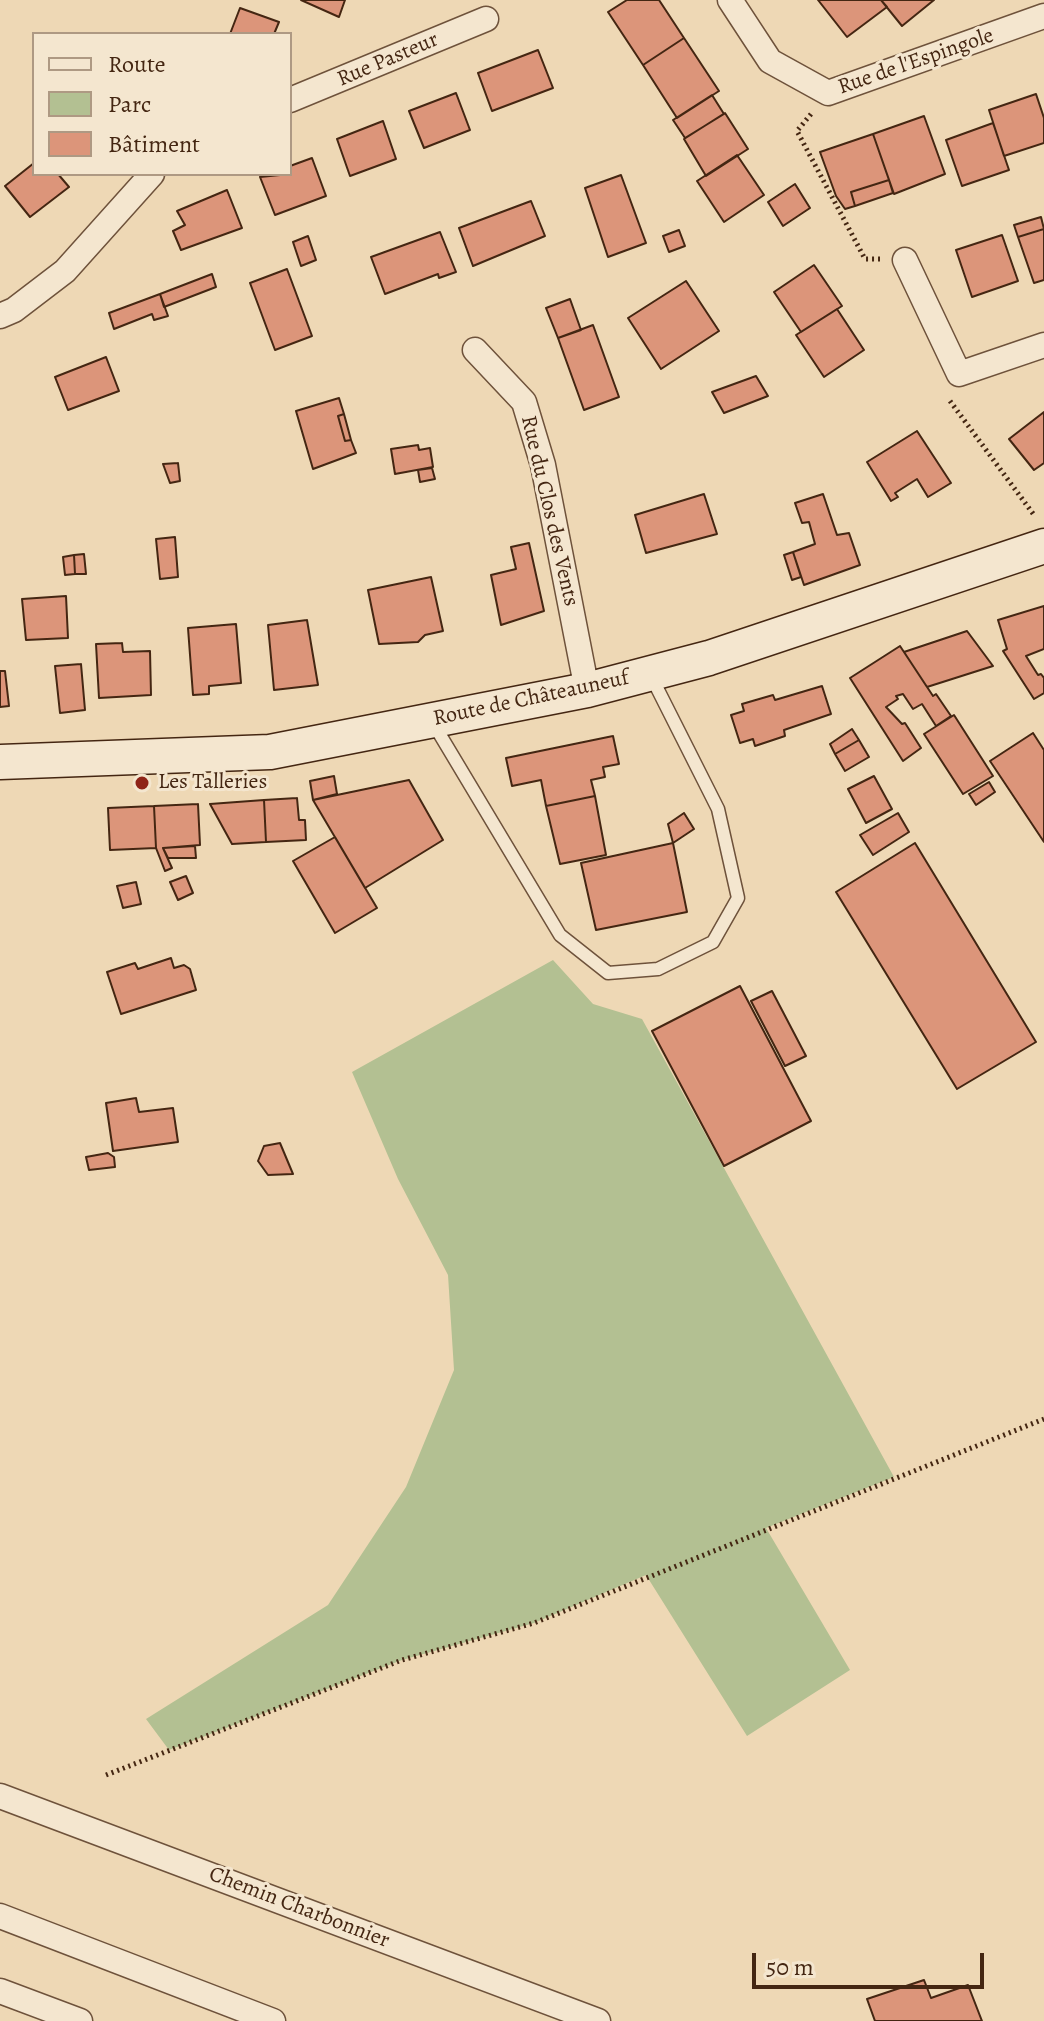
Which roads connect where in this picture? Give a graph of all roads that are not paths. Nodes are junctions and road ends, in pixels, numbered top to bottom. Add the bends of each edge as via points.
1 (730, 0) edge
2 (1044, 16) edge
3 (486, 19) dead end
4 (292, 99) edge
5 (150, 176) edge
6 (905, 260) road end
7 (0, 316) edge
8 (1044, 345) edge
9 (475, 350) dead end
10 (1040, 532) edge
11 (650, 673) junction
12 (587, 690) junction
13 (431, 721) junction
14 (0, 762) edge
15 (0, 1796) edge
16 (0, 1916) edge
17 (0, 1991) edge
18 (80, 2021) edge
19 (273, 2021) edge
20 (598, 2021) edge

1 - 2 street, Rue de l'Espingole via 770,61 828,93
3 - 4 street, Rue Pasteur
5 - 7 street via 65,271
6 - 8 street via 959,374
9 - 12 street, Rue du Clos des Vents via 524,402 543,465
10 - 11 main road, Route de Châteauneuf via 828,620
11 - 12 main road, Route de Châteauneuf
11 - 13 lane via 718,809 738,898 713,942 658,969 608,973 560,935
12 - 13 main road, Route de Châteauneuf
13 - 14 main road, Route de Châteauneuf via 270,752
15 - 20 street, Chemin Charbonnier
16 - 19 street
17 - 18 street

